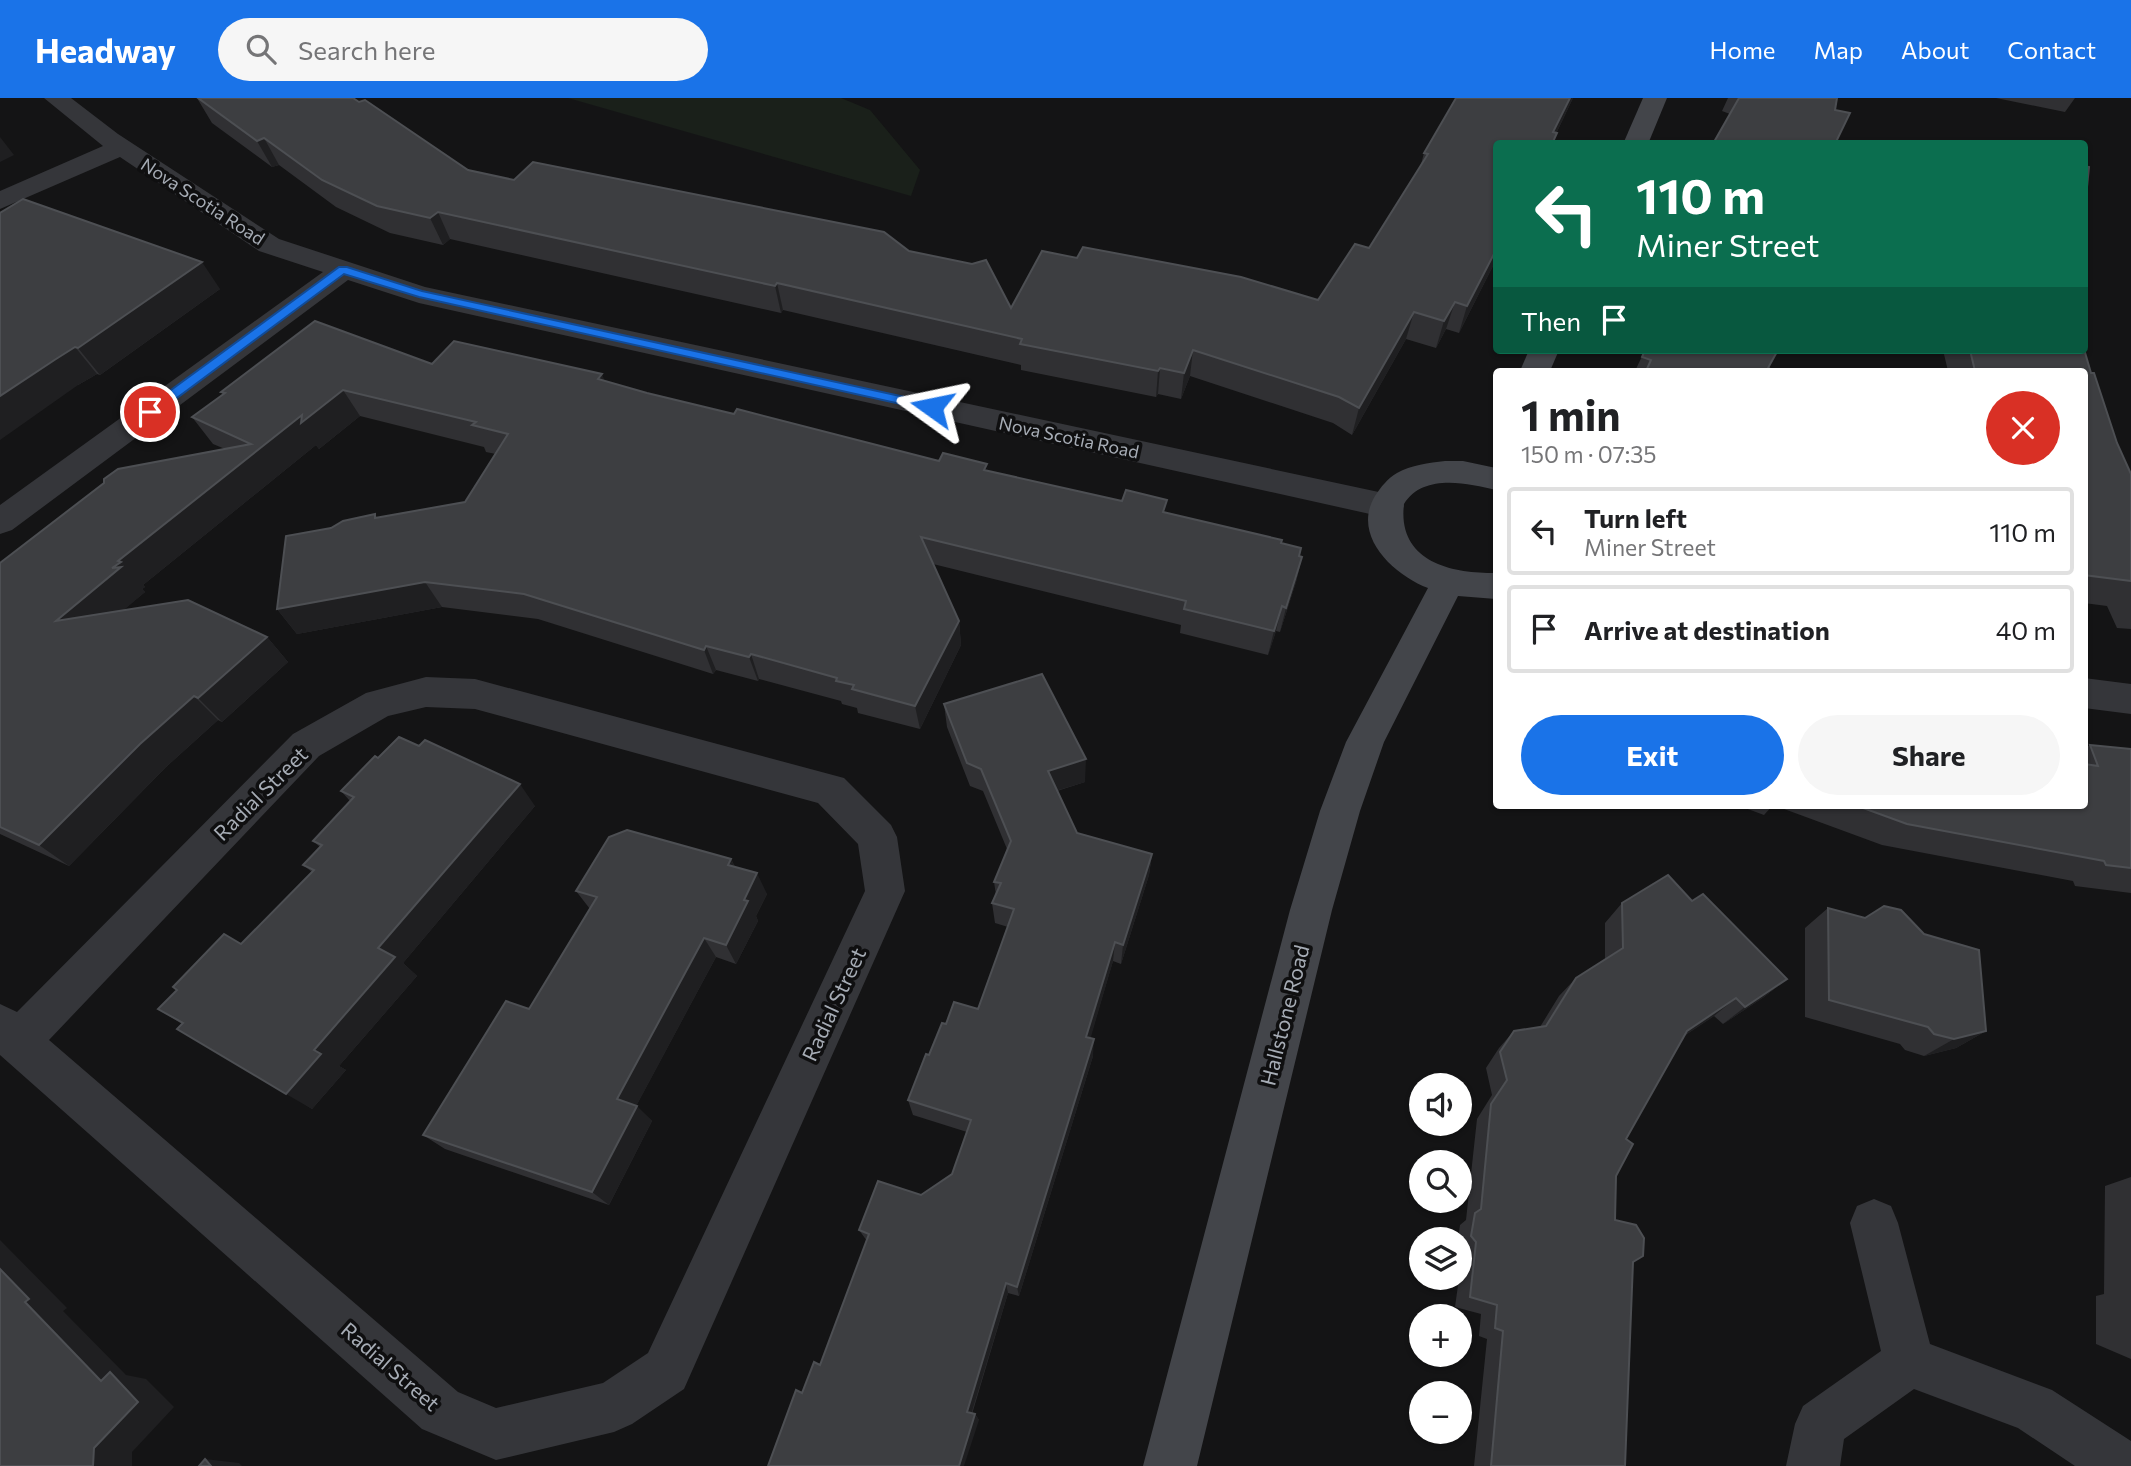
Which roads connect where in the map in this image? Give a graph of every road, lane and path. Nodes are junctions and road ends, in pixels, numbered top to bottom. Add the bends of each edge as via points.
1 (57, 98) edge
2 (1654, 98) edge
3 (1637, 140) edge
4 (122, 147) junction
5 (0, 201) edge
6 (343, 270) junction
7 (1493, 471) edge
8 (1388, 506) junction
9 (0, 522) edge
10 (1448, 582) junction
11 (1493, 586) edge
12 (2088, 694) edge
13 (2131, 699) edge
14 (9, 1034) edge
15 (1874, 1223) dead end
16 (1909, 1362) junction
17 (1170, 1466) edge
18 (1813, 1466) edge
19 (2122, 1466) edge

1 - 4 street, Nova Scotia Road
2 - 3 street
4 - 5 street
4 - 6 street, Nova Scotia Road via 269,245
6 - 8 street, Nova Scotia Road via 419,294
6 - 9 street
7 - 8 street via 1432,472 1402,486
8 - 10 street via 1385,523 1398,551 1412,564
10 - 11 street
10 - 17 street, Hallstone Road via 1365,742 1340,811
12 - 13 street
14 - 14 street, Radial Street via 440,1411 496,1434 614,1406 666,1371 885,891 877,837 830,790 475,694 426,692 379,703 306,745
15 - 16 street
16 - 18 street via 1821,1424
16 - 19 street via 2034,1408

